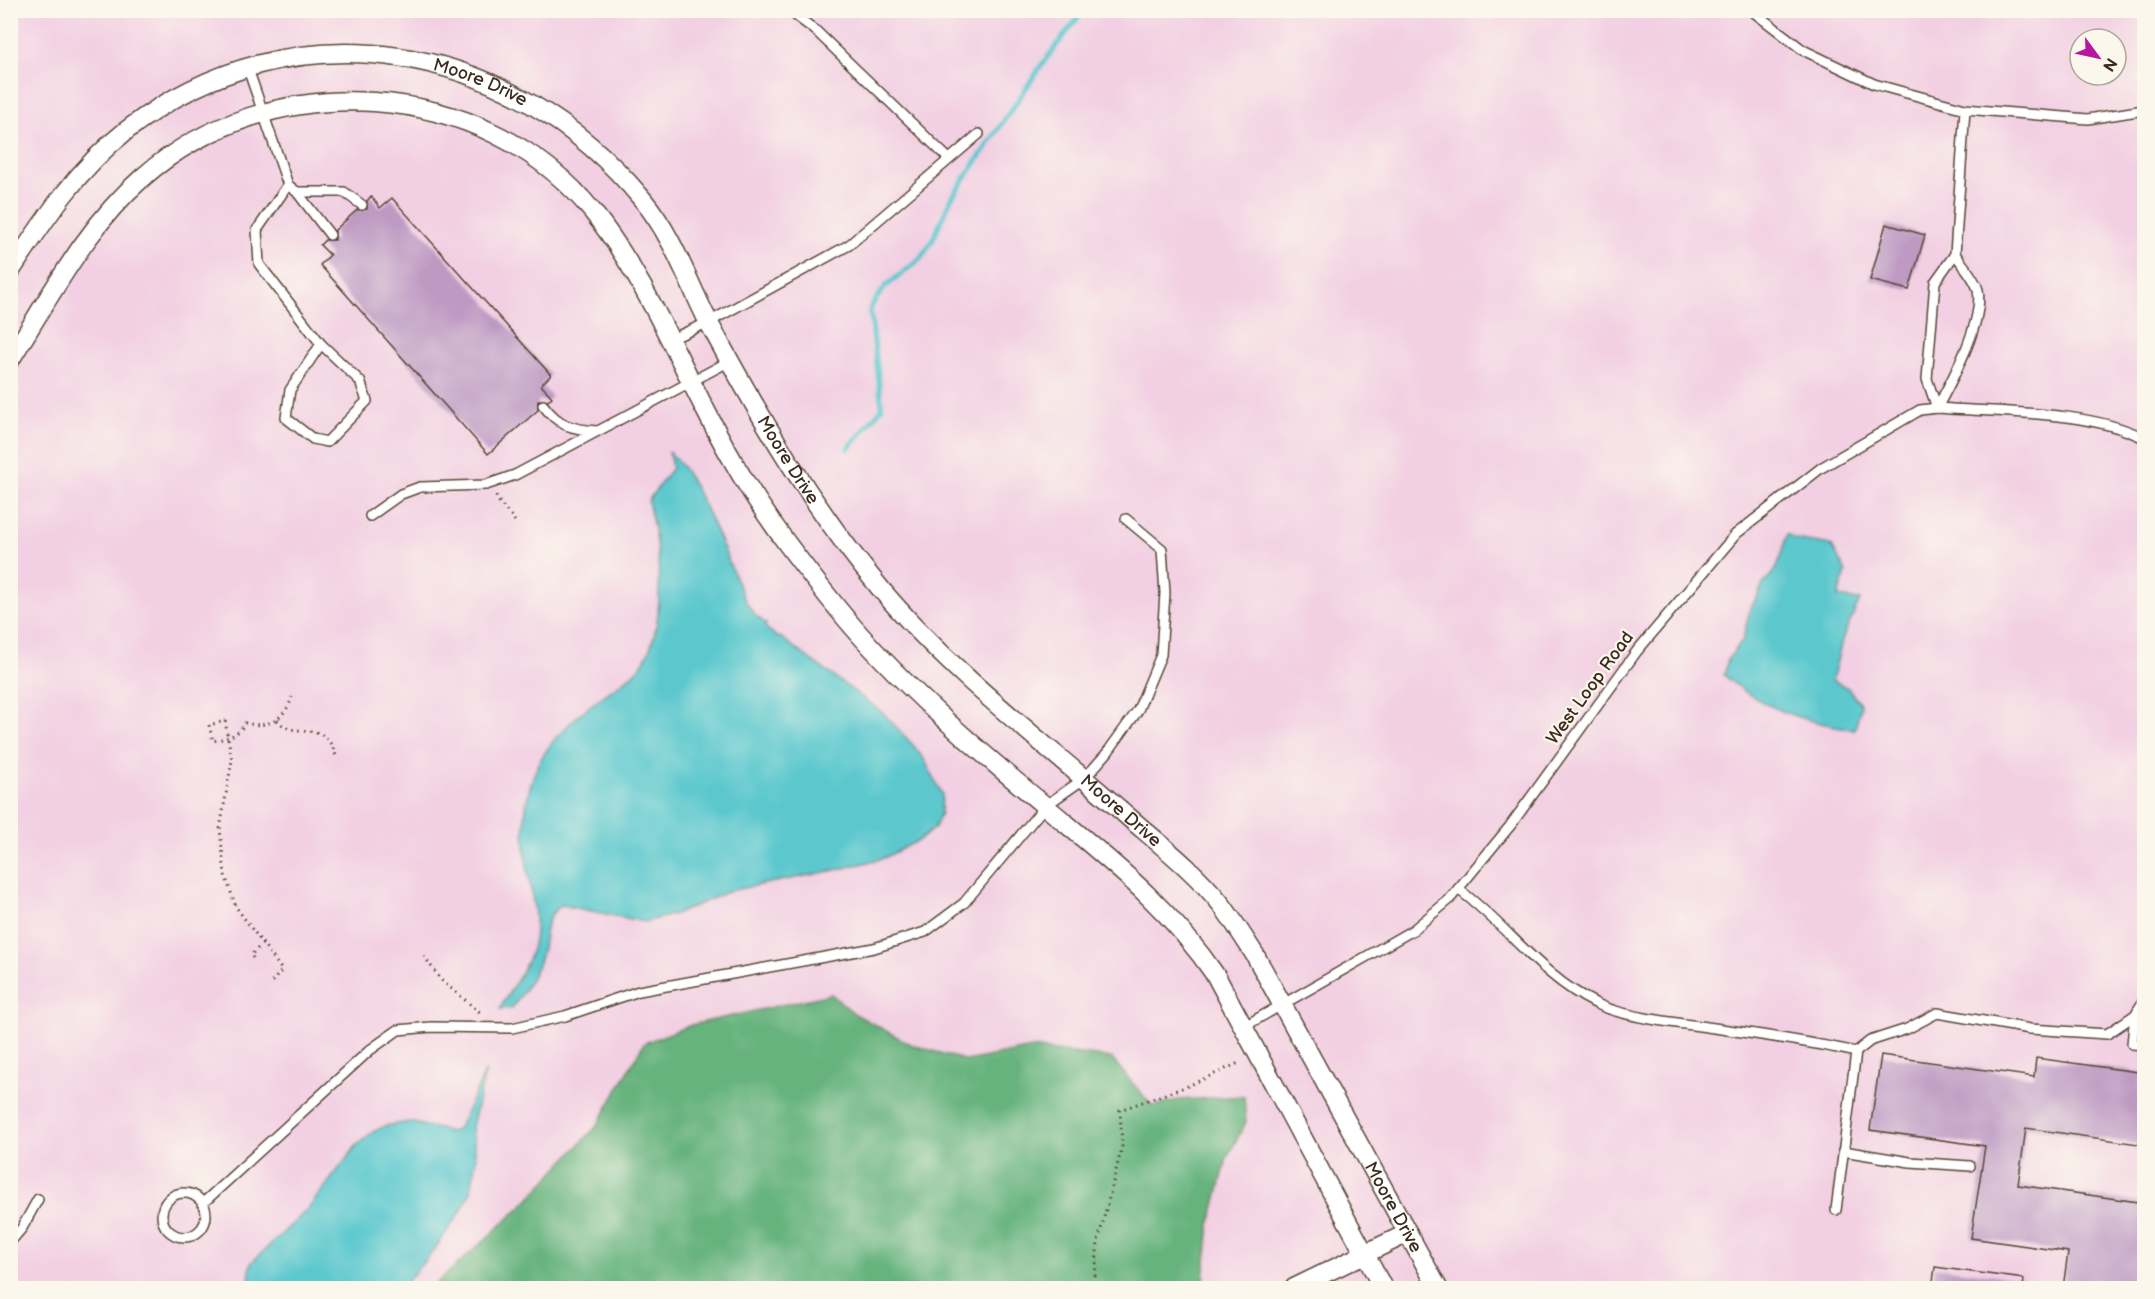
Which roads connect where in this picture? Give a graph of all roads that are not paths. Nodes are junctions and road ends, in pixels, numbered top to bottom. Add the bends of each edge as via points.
1 (788, 10) edge
2 (1751, 10) edge
3 (248, 69) junction
4 (1965, 109) junction
5 (2145, 110) edge
6 (262, 112) junction
7 (979, 134) dead end
8 (949, 159) junction
9 (288, 186) junction
10 (297, 192) junction
11 (362, 205) dead end
12 (330, 235) dead end
13 (1955, 254) junction
14 (10, 272) edge
15 (709, 322) junction
16 (669, 340) junction
17 (321, 344) junction
18 (10, 360) edge
19 (730, 361) junction
20 (692, 382) junction
21 (543, 405) dead end
22 (1937, 408) junction
23 (597, 431) junction
24 (2145, 438) edge
25 (370, 516) dead end
26 (1126, 519) dead end
27 (1085, 778) junction
28 (1045, 806) junction
29 (1458, 889) junction
30 (2145, 1000) edge
31 (1282, 1003) junction
32 (2135, 1015) junction
33 (1243, 1027) junction
34 (2145, 1045) edge
35 (1856, 1052) junction
36 (1843, 1151) junction
37 (1970, 1166) dead end
38 (38, 1199) dead end
39 (203, 1203) junction
40 (1836, 1210) dead end
41 (1408, 1233) junction
42 (10, 1242) edge
43 (1364, 1254) junction
44 (1294, 1288) edge
45 (1383, 1288) edge
46 (1438, 1288) edge

1 - 8 lane via 815,30
2 - 4 lane via 1803,50 1874,84
3 - 6 lane
3 - 14 street, Moore Drive via 177,98 130,128 65,191
3 - 15 street, Moore Drive via 338,54 386,56 449,66 530,100 609,162 646,202 671,243
4 - 5 lane via 2088,119
4 - 13 lane
6 - 9 lane
6 - 16 street via 342,100 375,101 442,113 516,146 541,163 590,209 619,247
6 - 18 street via 189,144 162,161 121,197 87,240
7 - 8 lane
8 - 15 lane via 849,245
9 - 10 lane
9 - 17 lane via 257,230 258,264
10 - 11 lane via 344,192
10 - 12 lane
13 - 22 lane via 1935,282 1927,380
13 - 22 lane via 1978,289 1975,321 1960,363
15 - 16 lane
15 - 19 street, Moore Drive
16 - 20 street
17 - 17 lane via 290,390 286,418 313,439 327,442 367,401 360,381
19 - 20 lane
19 - 27 street, Moore Drive via 779,449 881,590 944,656
20 - 23 lane
20 - 28 street via 753,494 839,610 932,707
21 - 23 lane via 552,417 572,429
22 - 24 lane via 2086,420 2124,428
22 - 29 lane, West Loop Road via 1920,410 1821,468 1736,534 1637,651 1510,826
23 - 25 lane via 506,479 486,485 420,487 401,494
26 - 27 lane via 1162,549 1165,593 1161,655 1138,710
27 - 28 lane
27 - 31 street, Moore Drive via 1220,903 1256,955
28 - 33 street via 1154,899 1202,956
28 - 39 lane via 964,903 925,932 874,948 639,991 565,1017 512,1028 398,1030 370,1050
29 - 31 lane, West Loop Road via 1413,930
29 - 35 lane via 1545,969 1596,1004 1659,1021 1799,1039
30 - 32 lane
31 - 33 lane, West Loop Road
31 - 41 street, Moore Drive
32 - 34 lane via 2132,1044
32 - 35 lane via 2107,1034 2030,1029 1937,1013 1907,1029 1870,1041
33 - 43 street
35 - 36 lane
36 - 37 lane via 1910,1162
36 - 40 lane
38 - 42 lane
39 - 39 lane via 191,1194 170,1197 163,1209 163,1224 173,1235 194,1235 206,1217
41 - 43 street
41 - 46 street, Moore Drive
43 - 44 street
43 - 45 street

